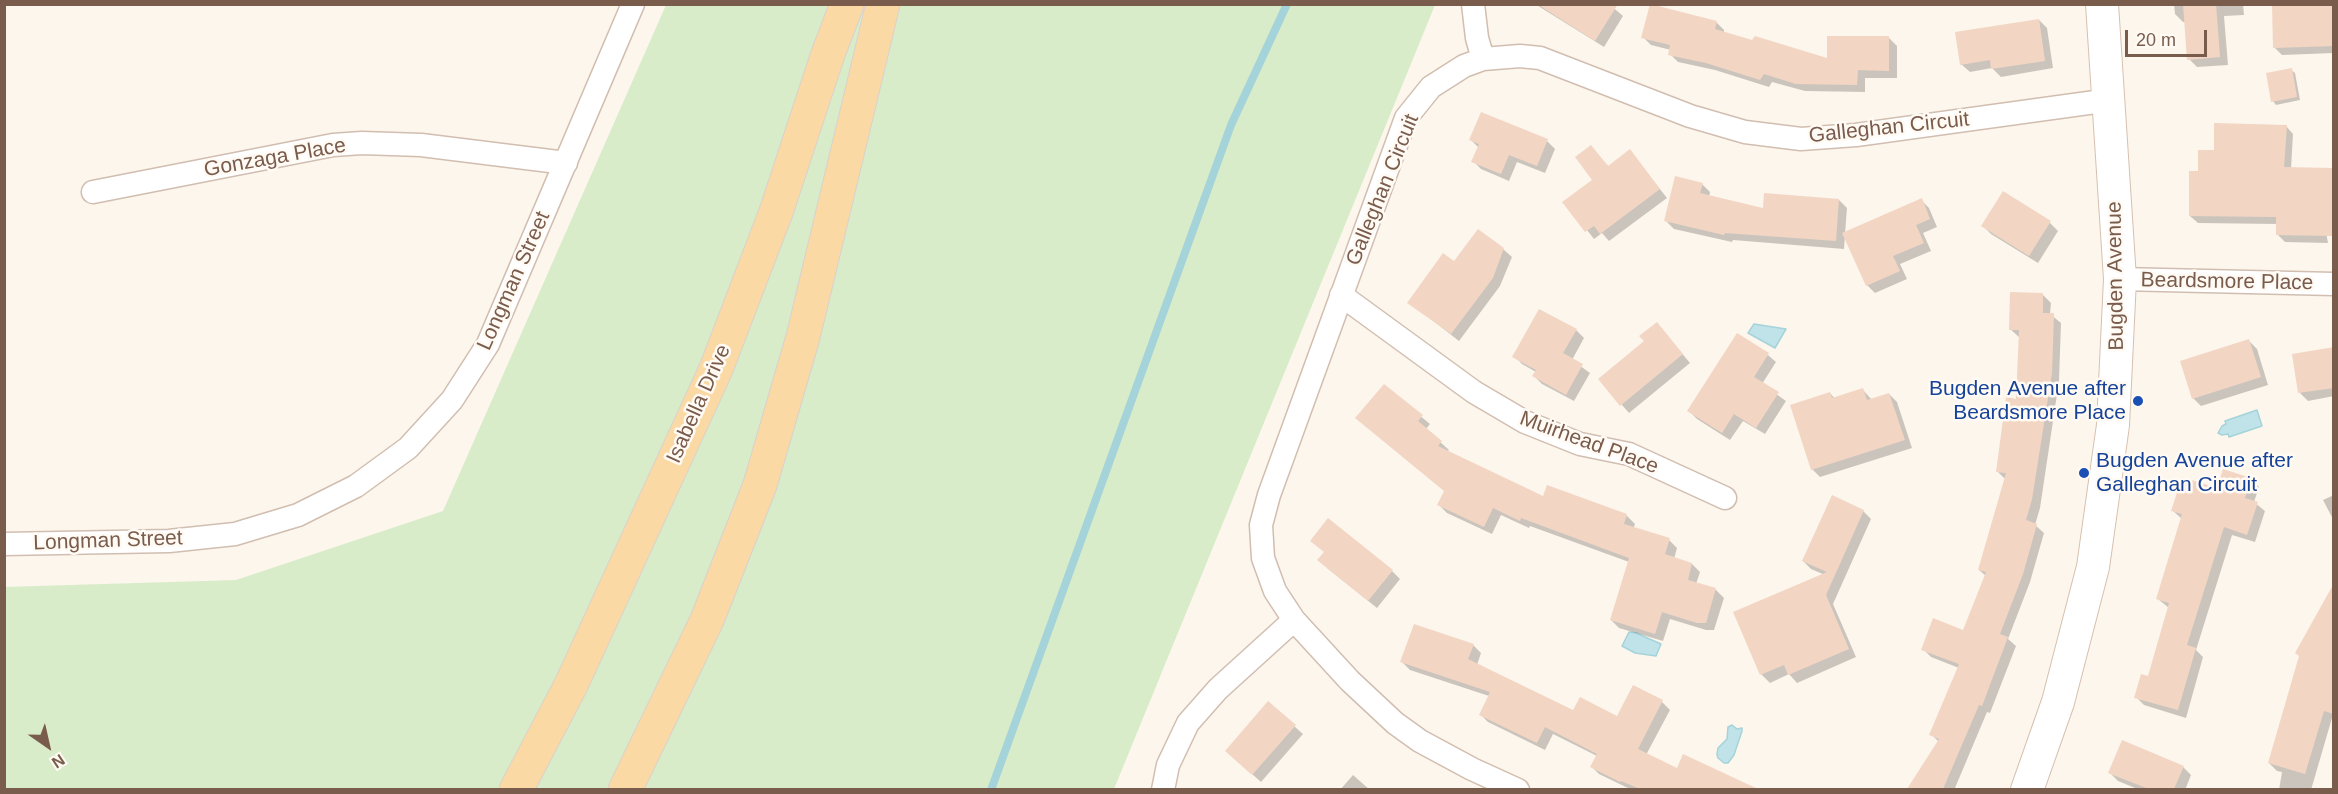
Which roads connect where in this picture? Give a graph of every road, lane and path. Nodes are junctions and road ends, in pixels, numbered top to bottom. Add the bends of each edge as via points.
1 (633, 4) edge
2 (847, 4) edge
3 (883, 4) edge
4 (1473, 4) edge
5 (2102, 4) edge
6 (1483, 59) junction
7 (2110, 100) junction
8 (566, 163) junction
9 (93, 192) dead end
10 (2120, 279) junction
11 (2334, 284) edge
12 (1341, 295) junction
13 (1725, 498) dead end
14 (4, 544) edge
15 (1294, 620) junction
16 (628, 783) edge
17 (516, 789) edge
18 (1163, 789) edge
19 (1518, 789) edge
20 (2027, 789) edge

1 - 8 street, Longman Street
2 - 17 main road, Isabella Drive via 776,212 716,369 571,685
3 - 16 main road via 803,338 760,485 707,620
4 - 6 street
5 - 7 street, Bugden Avenue
6 - 7 street, Galleghan Circuit via 1540,58 1690,116 1745,132 1801,139
6 - 12 street, Galleghan Circuit via 1431,87 1406,118
7 - 10 street, Bugden Avenue
8 - 9 street, Gonzaga Place via 422,145 362,143 333,145
8 - 14 street, Longman Street via 482,354 452,400 408,448 356,486 298,515 236,534 169,541
10 - 11 street, Beardsmore Place
10 - 20 street, Bugden Avenue via 2114,425 2092,567 2058,702
12 - 13 street, Muirhead Place via 1474,392 1526,422 1580,444 1629,454
12 - 15 street, Galleghan Circuit via 1261,525 1263,558 1275,591
15 - 18 street via 1218,689 1188,723 1168,765
15 - 19 street, Galleghan Circuit via 1395,723 1472,769

